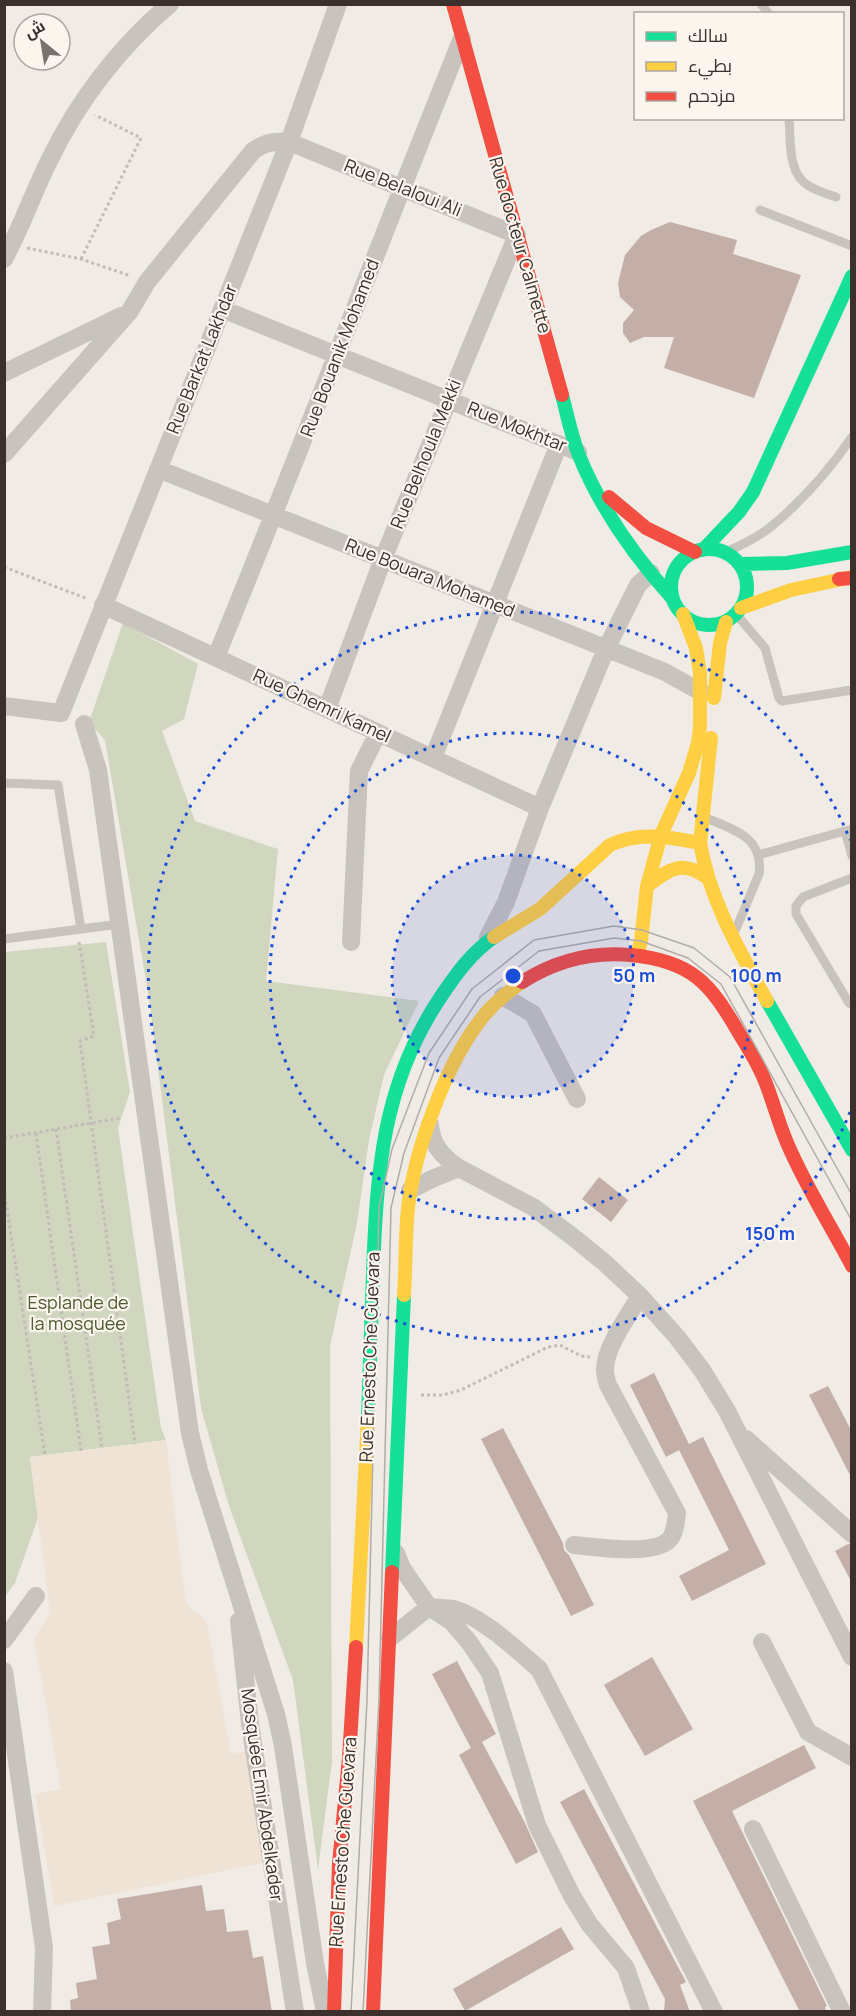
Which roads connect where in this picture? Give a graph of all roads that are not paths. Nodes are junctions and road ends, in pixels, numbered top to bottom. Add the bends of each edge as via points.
1 (170, 4) edge
2 (338, 4) edge
3 (453, 4) edge
4 (462, 38) junction
5 (789, 120) edge
6 (289, 142) junction
7 (402, 188) junction
8 (836, 197) dead end
9 (760, 210) dead end
10 (517, 235) junction
11 (852, 246) edge
12 (8, 252) edge
13 (852, 276) edge
14 (222, 309) junction
15 (130, 312) junction
16 (338, 355) junction
17 (4, 373) edge
18 (448, 399) junction
19 (852, 436) edge
20 (559, 444) junction
21 (578, 452) junction
22 (4, 454) edge
23 (158, 469) junction
24 (592, 483) junction
25 (274, 516) junction
26 (699, 551) junction
27 (852, 552) edge
28 (724, 553) junction
29 (383, 560) junction
30 (740, 564) junction
31 (651, 573) junction
32 (848, 578) edge
33 (673, 599) junction
34 (495, 604) junction
35 (103, 605) junction
36 (683, 614) junction
37 (734, 615) junction
38 (606, 649) junction
39 (216, 657) junction
40 (852, 690) edge
41 (700, 692) junction
42 (4, 706) edge
43 (327, 709) junction
44 (84, 724) dead end
45 (378, 733) junction
46 (433, 758) junction
47 (4, 783) edge
48 (540, 808) junction
49 (704, 818) junction
50 (848, 830) edge
51 (661, 835) junction
52 (700, 843) junction
53 (758, 855) junction
54 (852, 856) edge
55 (705, 877) junction
56 (852, 878) edge
57 (647, 886) junction
58 (120, 924) junction
59 (79, 929) junction
60 (4, 939) edge
61 (733, 939) junction
62 (351, 942) dead end
63 (484, 944) junction
64 (637, 955) junction
65 (503, 996) junction
66 (852, 1005) edge
67 (577, 1099) dead end
68 (430, 1120) junction
69 (852, 1150) edge
70 (459, 1168) junction
71 (410, 1190) junction
72 (852, 1266) edge
73 (640, 1296) junction
74 (738, 1432) junction
75 (852, 1534) edge
76 (393, 1544) junction
77 (574, 1545) dead end
78 (235, 1578) junction
79 (36, 1596) dead end
80 (429, 1607) junction
81 (390, 1638) junction
82 (4, 1640) edge
83 (762, 1642) dead end
84 (852, 1657) edge
85 (4, 1671) edge
86 (852, 1757) edge
87 (753, 1829) dead end
88 (42, 2012) edge
89 (295, 2012) edge
90 (325, 2012) edge
91 (334, 2012) edge
92 (372, 2012) edge
93 (641, 2012) edge
94 (714, 2012) edge
95 (842, 2012) edge

1 - 12 street via 119,56 80,107 51,157
2 - 6 street, Rue Barkat Lakhdar
3 - 4 main road, Rue docteur Calmette
4 - 7 street, Rue Bouanik Mohamed
4 - 10 main road, Rue docteur Calmette
5 - 8 lane via 797,176 809,187
6 - 7 street, Rue Belaloui Ali
6 - 14 street, Rue Barkat Lakhdar
6 - 15 street via 274,141 253,151 147,282
7 - 10 street, Rue Belaloui Ali
7 - 16 street, Rue Bouanik Mohamed
9 - 11 lane
10 - 18 street, Rue Belhoula Mekki
10 - 21 main road, Rue docteur Calmette
13 - 26 main road via 753,492 740,512
14 - 16 street, Rue Mokhtar
14 - 23 street, Rue Barkat Lakhdar
15 - 17 street
15 - 22 street
16 - 18 street, Rue Mokhtar
16 - 25 street, Rue Bouanik Mohamed
18 - 20 street, Rue Mokhtar
18 - 29 street, Rue Belhoula Mekki
19 - 28 lane via 823,475 773,525
20 - 21 street, Rue Mokhtar
20 - 34 street
21 - 24 main road, Rue docteur Calmette
23 - 25 street, Rue Bouara Mohamed
23 - 35 street, Rue Barkat Lakhdar
24 - 26 main road, Rue docteur Calmette via 646,528
24 - 31 main road, Rue docteur Calmette
25 - 29 street, Rue Bouara Mohamed
25 - 39 street, Rue Bouanik Mohamed
26 - 28 main road
26 - 33 main road via 678,566 671,588
27 - 30 main road via 787,563
28 - 30 main road
29 - 34 street, Rue Bouara Mohamed
29 - 43 street, Rue Belhoula Mekki
30 - 37 main road via 747,591
31 - 33 main road, Rue docteur Calmette
31 - 38 street via 638,585
32 - 37 main road via 791,590
33 - 36 main road
34 - 38 street, Rue Bouara Mohamed
34 - 46 street
35 - 39 street, Rue Ghemri Kamel
35 - 42 street, Rue Barkat Lakhdar via 61,713
36 - 37 main road via 700,625 713,625
36 - 41 main road via 696,648
37 - 40 lane via 765,648 778,698
37 - 49 main road via 718,654
38 - 41 street, Rue Bouara Mohamed via 665,672
38 - 48 street
39 - 43 street, Rue Ghemri Kamel
41 - 51 main road via 698,743
43 - 45 street, Rue Ghemri Kamel
44 - 58 street via 98,770
45 - 46 street, Rue Ghemri Kamel
45 - 62 street via 359,771
46 - 48 street, Rue Ghemri Kamel
47 - 59 lane via 57,785
48 - 63 street via 506,902
49 - 52 main road
49 - 53 lane via 748,838
50 - 53 lane
50 - 54 lane
51 - 52 main road, Rue Ernesto Che Guevara
51 - 57 main road
51 - 63 main road, Rue Ernesto Che Guevara via 622,838 610,845 540,909
52 - 55 main road
53 - 61 lane via 759,874
55 - 57 main road via 693,868 678,868
55 - 61 main road
56 - 66 lane via 803,897 796,906 796,914
57 - 64 main road
58 - 59 lane
58 - 78 street via 190,1433
59 - 60 lane
61 - 69 main road
63 - 91 main road, Rue Ernesto Che Guevara via 459,969 418,1035 389,1111 379,1172 365,1496 339,1864
64 - 65 main road, Rue Ernesto Che Guevara via 602,952 578,957 544,969
64 - 72 main road, Rue Ernesto Che Guevara via 687,970 710,987 727,1010 765,1081 788,1144
65 - 67 street via 533,1014
65 - 68 main road, Rue Ernesto Che Guevara via 487,1011 463,1047
68 - 70 street via 431,1136 440,1153
68 - 71 main road, Rue Ernesto Che Guevara
70 - 71 street
70 - 73 street via 533,1207
71 - 76 main road, Rue Ernesto Che Guevara
73 - 74 street via 702,1370
73 - 77 street via 606,1358 605,1371 608,1385 677,1513 675,1527 670,1539 658,1546
74 - 75 street
74 - 84 street
76 - 80 street via 402,1568
76 - 81 main road, Rue Ernesto Che Guevara
78 - 89 street, Mosquée Emir Abdelkader via 250,1724
78 - 90 street via 284,1746
79 - 82 street
80 - 81 street
80 - 93 street via 452,1622 490,1673 537,1826 590,1925 626,1968
80 - 94 street via 454,1610 485,1625 539,1669
81 - 92 main road, Rue Ernesto Che Guevara
83 - 86 street via 808,1732
85 - 88 street via 44,1948
87 - 95 street

